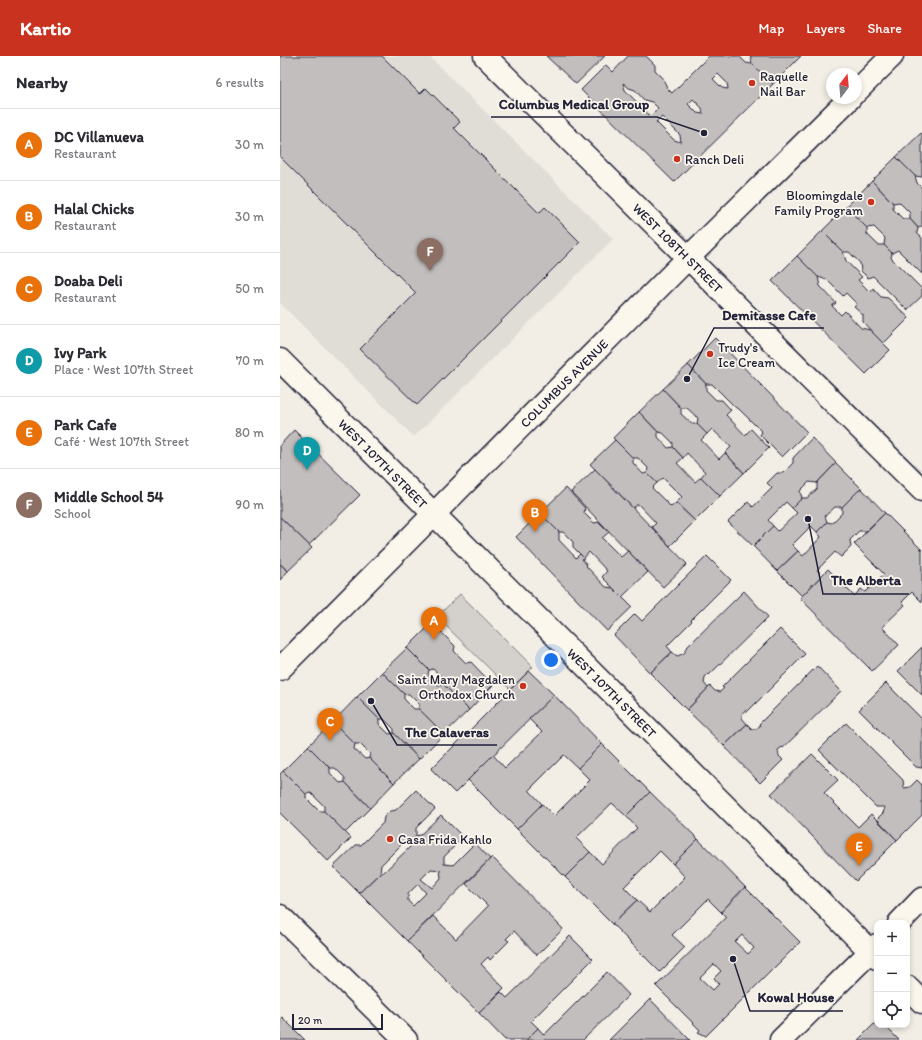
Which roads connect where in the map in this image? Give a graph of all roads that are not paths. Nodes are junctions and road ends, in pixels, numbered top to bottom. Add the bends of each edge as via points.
1 (485, 56) edge
2 (892, 56) edge
3 (862, 86) edge
4 (844, 104) edge
5 (688, 258) junction
6 (280, 360) edge
7 (922, 490) edge
8 (434, 514) junction
9 (280, 670) edge
10 (922, 899) edge
11 (280, 916) edge
12 (901, 920) edge
13 (874, 950) edge
14 (874, 952) edge
15 (910, 990) edge
16 (922, 1002) edge
17 (406, 1040) edge
18 (781, 1040) edge

1 - 5 street, WEST 108TH STREET
2 - 3 street
4 - 5 street, COLUMBUS AVENUE
5 - 7 street, WEST 108TH STREET
5 - 8 street, COLUMBUS AVENUE
6 - 8 street, WEST 107TH STREET
8 - 9 street, COLUMBUS AVENUE
8 - 13 street, WEST 107TH STREET
10 - 12 street
11 - 17 street
14 - 18 street
15 - 16 street

